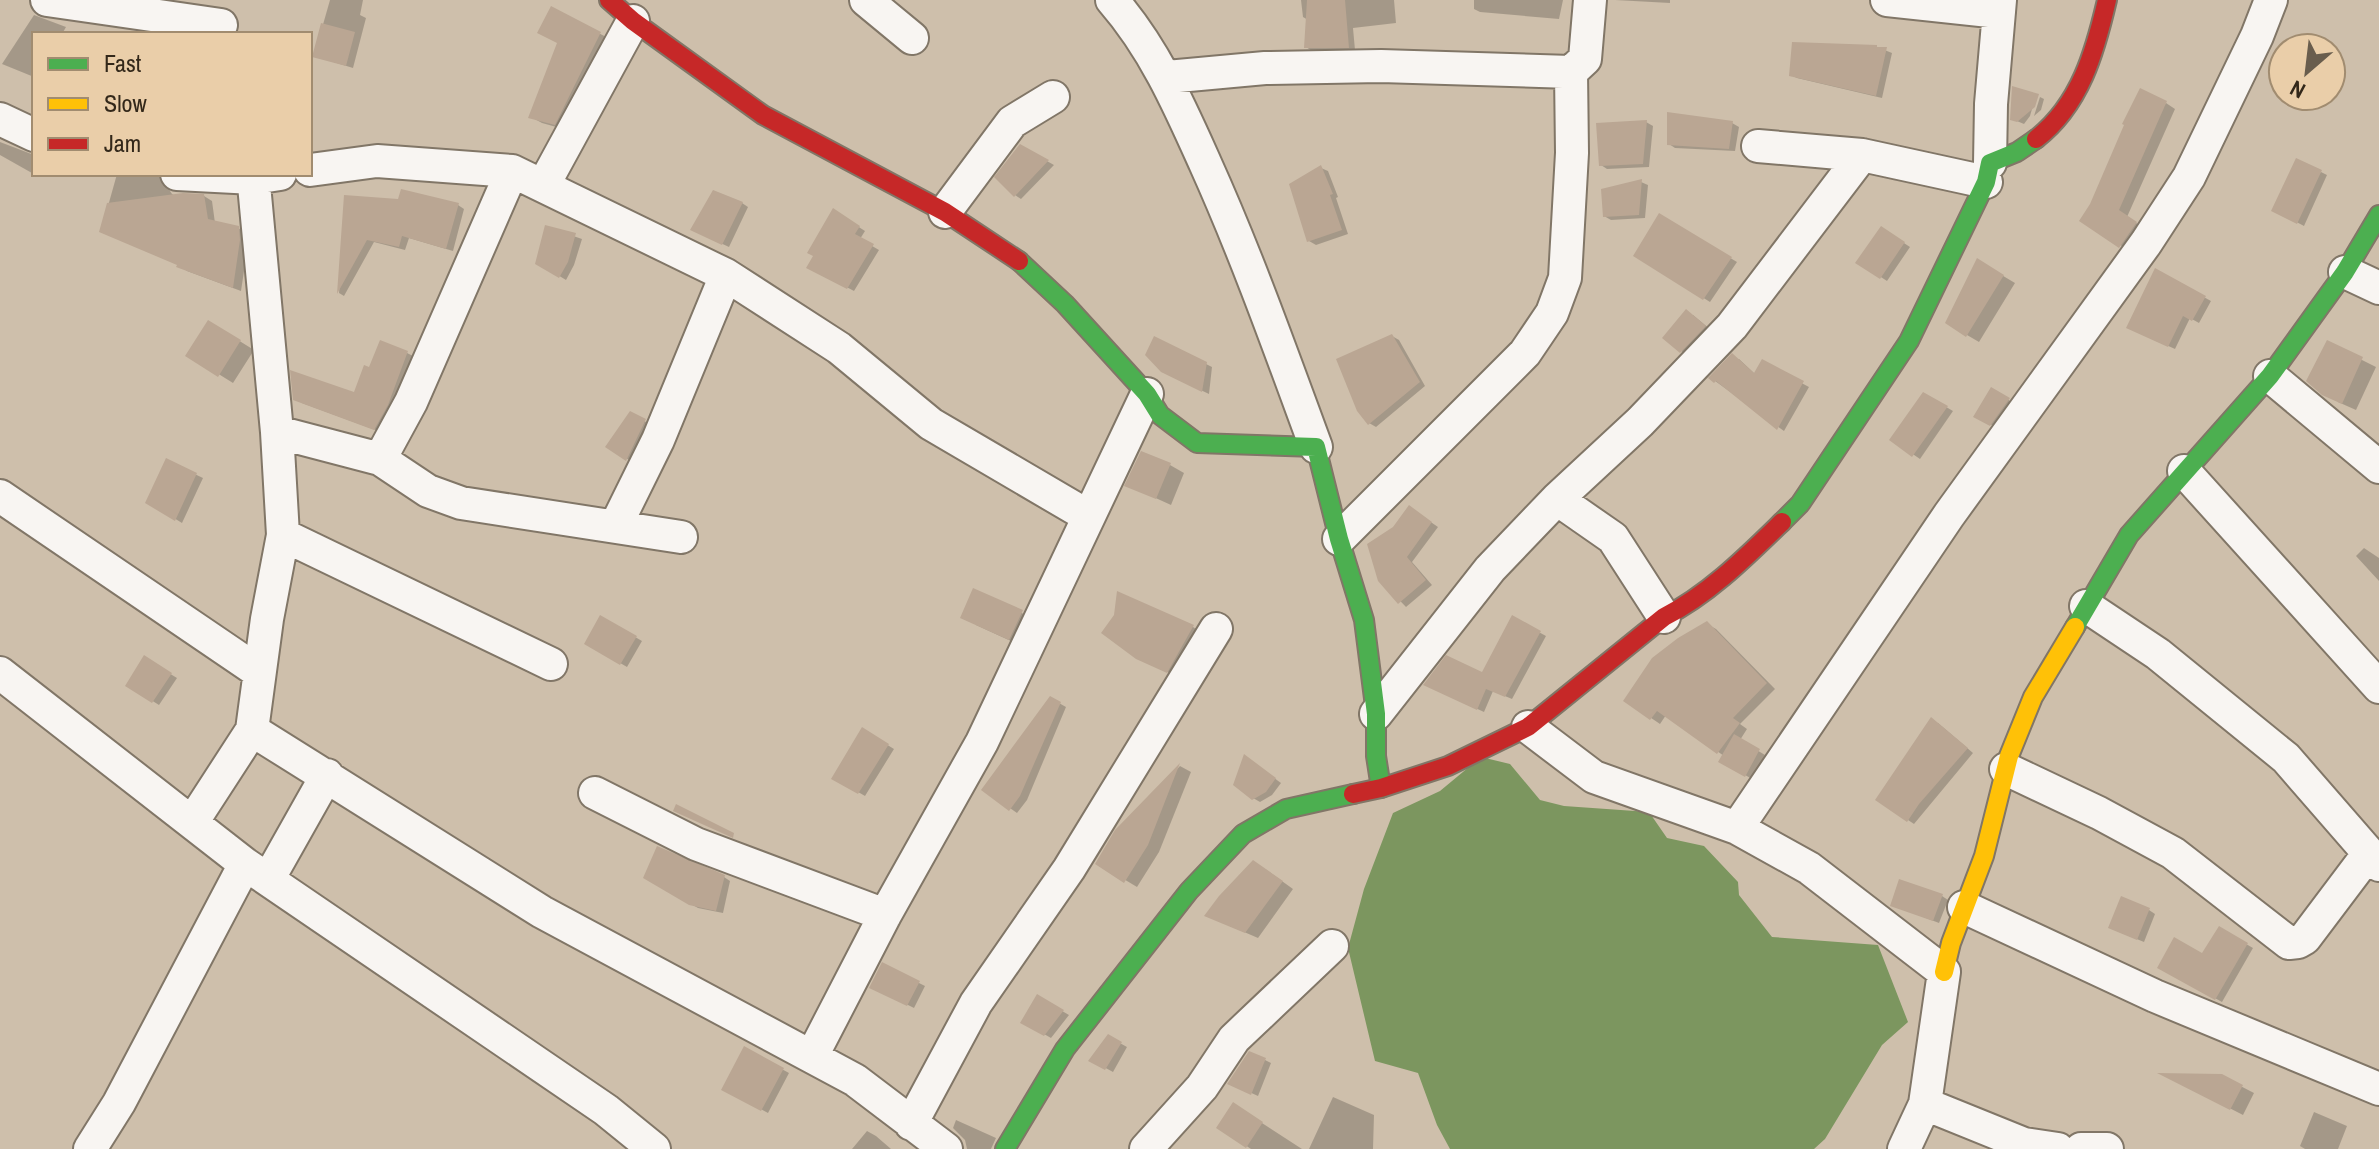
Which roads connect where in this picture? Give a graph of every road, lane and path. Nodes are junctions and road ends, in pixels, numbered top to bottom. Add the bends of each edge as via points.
1 (47, 0) edge
2 (867, 0) edge
3 (1113, 0) edge
4 (1590, 0) edge
5 (1887, 0) edge
6 (2107, 0) edge
7 (2271, 0) edge
8 (1999, 6) edge
9 (621, 10) edge
10 (220, 20) edge
11 (912, 38) dead end
12 (1571, 72) junction
13 (1167, 77) junction
14 (1053, 97) dead end
15 (0, 119) edge
16 (32, 134) edge
17 (1758, 146) dead end
18 (1862, 155) junction
19 (312, 170) edge
20 (512, 171) junction
21 (1988, 172) junction
22 (263, 176) edge
23 (543, 186) junction
24 (945, 212) junction
25 (2379, 215) edge
26 (2345, 272) junction
27 (726, 275) junction
28 (2379, 288) edge
29 (2270, 376) junction
30 (1147, 394) junction
31 (277, 432) junction
32 (1316, 447) junction
33 (380, 459) junction
34 (2379, 467) edge
35 (2184, 471) junction
36 (0, 496) edge
37 (1557, 499) junction
38 (1088, 516) junction
39 (616, 525) junction
40 (283, 535) junction
41 (681, 537) dead end
42 (1339, 539) junction
43 (2086, 606) junction
44 (1664, 617) junction
45 (1216, 629) dead end
46 (551, 664) dead end
47 (259, 672) junction
48 (0, 673) edge
49 (2379, 687) edge
50 (1376, 714) junction
51 (1528, 727) junction
52 (252, 730) junction
53 (2006, 769) junction
54 (327, 775) junction
55 (1381, 788) junction
56 (595, 793) dead end
57 (193, 821) junction
58 (1737, 828) junction
59 (2374, 859) edge
60 (257, 871) junction
61 (1964, 907) junction
62 (885, 915) junction
63 (1332, 946) dead end
64 (1944, 972) junction
65 (812, 1056) junction
66 (2379, 1089) edge
67 (1925, 1104) junction
68 (911, 1124) junction
69 (90, 1149) edge
70 (654, 1149) edge
71 (946, 1149) edge
72 (1005, 1149) edge
73 (1146, 1149) edge
74 (1904, 1149) edge
75 (2058, 1149) edge
76 (2081, 1149) edge
77 (2107, 1149) edge

1 - 10 street
2 - 11 street
3 - 13 street
4 - 12 street via 1585,59
5 - 8 street
6 - 21 street via 2096,48 2073,100 2042,136
7 - 58 street via 2189,177 1949,515
8 - 21 street
9 - 23 street
9 - 24 street via 763,115
12 - 13 street via 1381,66
12 - 42 street via 1565,278 1552,313 1525,353
13 - 32 street via 1239,238
14 - 24 street via 1012,122
15 - 16 street
17 - 18 street
18 - 21 street
18 - 37 street via 1732,326
19 - 20 street via 377,161
20 - 23 street
20 - 33 street via 411,402
21 - 44 street via 1909,341 1800,504 1708,588
22 - 31 street
23 - 27 street
24 - 30 street via 1022,263
25 - 26 street
26 - 28 street
26 - 29 street
27 - 38 street via 839,348 931,424
27 - 39 street via 658,440
29 - 34 street
29 - 35 street
30 - 32 street via 1160,415 1197,443
30 - 38 street
31 - 33 street
31 - 40 street
32 - 42 street
33 - 39 street via 428,491 461,503
35 - 43 street via 2129,535
35 - 49 street
36 - 47 street
37 - 44 street via 1613,538
37 - 50 street via 1490,569
38 - 62 street via 982,742
39 - 41 street
40 - 46 street
40 - 47 street
42 - 50 street via 1364,620
43 - 53 street via 2033,697
43 - 59 street via 2158,654 2286,758
44 - 51 street
45 - 68 street via 1069,869 976,1003
47 - 52 street
48 - 57 street
50 - 55 street
51 - 55 street via 1448,766
51 - 58 street via 1594,777
52 - 54 street
52 - 57 street
53 - 59 street via 2173,853 2289,943 2305,938
53 - 61 street via 1984,856
54 - 60 street
54 - 65 street via 542,912
55 - 72 street via 1286,809 1243,834 1189,891 1065,1049
56 - 62 street via 696,844
57 - 60 street
58 - 64 street via 1809,868
60 - 69 street
60 - 70 street via 606,1110
61 - 64 street
61 - 66 street via 2155,996
62 - 65 street
63 - 73 street via 1234,1039 1202,1087
64 - 67 street
65 - 68 street via 855,1080
67 - 74 street
67 - 75 street via 2024,1144
68 - 71 street
76 - 77 street

